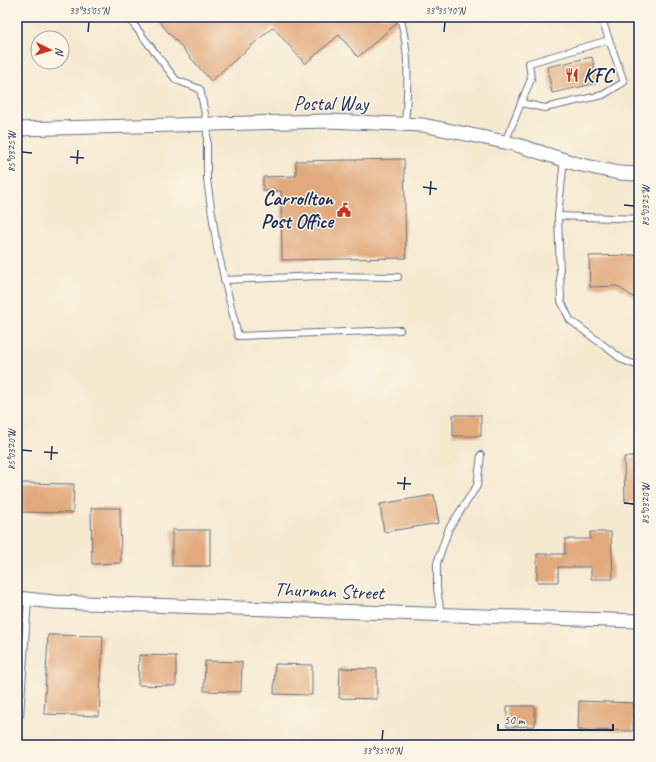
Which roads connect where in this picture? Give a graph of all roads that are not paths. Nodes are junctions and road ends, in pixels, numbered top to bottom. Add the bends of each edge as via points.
1 (128, 17) edge
2 (400, 17) edge
3 (601, 17) edge
4 (609, 40) junction
5 (521, 103) junction
6 (206, 124) junction
7 (405, 124) junction
8 (17, 129) edge
9 (505, 142) junction
10 (564, 160) junction
11 (639, 174) edge
12 (558, 216) junction
13 (639, 219) edge
14 (398, 277) dead end
15 (224, 280) junction
16 (400, 330) dead end
17 (639, 366) edge
18 (481, 455) dead end
19 (22, 598) edge
20 (441, 615) junction
21 (639, 621) edge
22 (20, 715) dead end

1 - 6 lane via 176,80 200,89
2 - 7 lane via 408,89
3 - 4 lane
4 - 5 lane via 529,63 531,79
4 - 5 lane via 624,82 604,96 546,108
5 - 9 lane
6 - 7 street, Postal Way via 328,121
6 - 8 street, Postal Way
6 - 15 lane via 207,180
7 - 9 street, Postal Way via 423,125
9 - 10 street, Postal Way
10 - 11 street, Postal Way via 619,173
10 - 12 lane
12 - 13 lane
12 - 17 lane via 561,301 570,320 623,360
14 - 15 lane via 320,276
15 - 16 lane via 238,336
18 - 20 lane via 477,486 449,528 437,563
19 - 20 street, Thurman Street via 70,602
19 - 22 lane
20 - 21 street, Thurman Street

